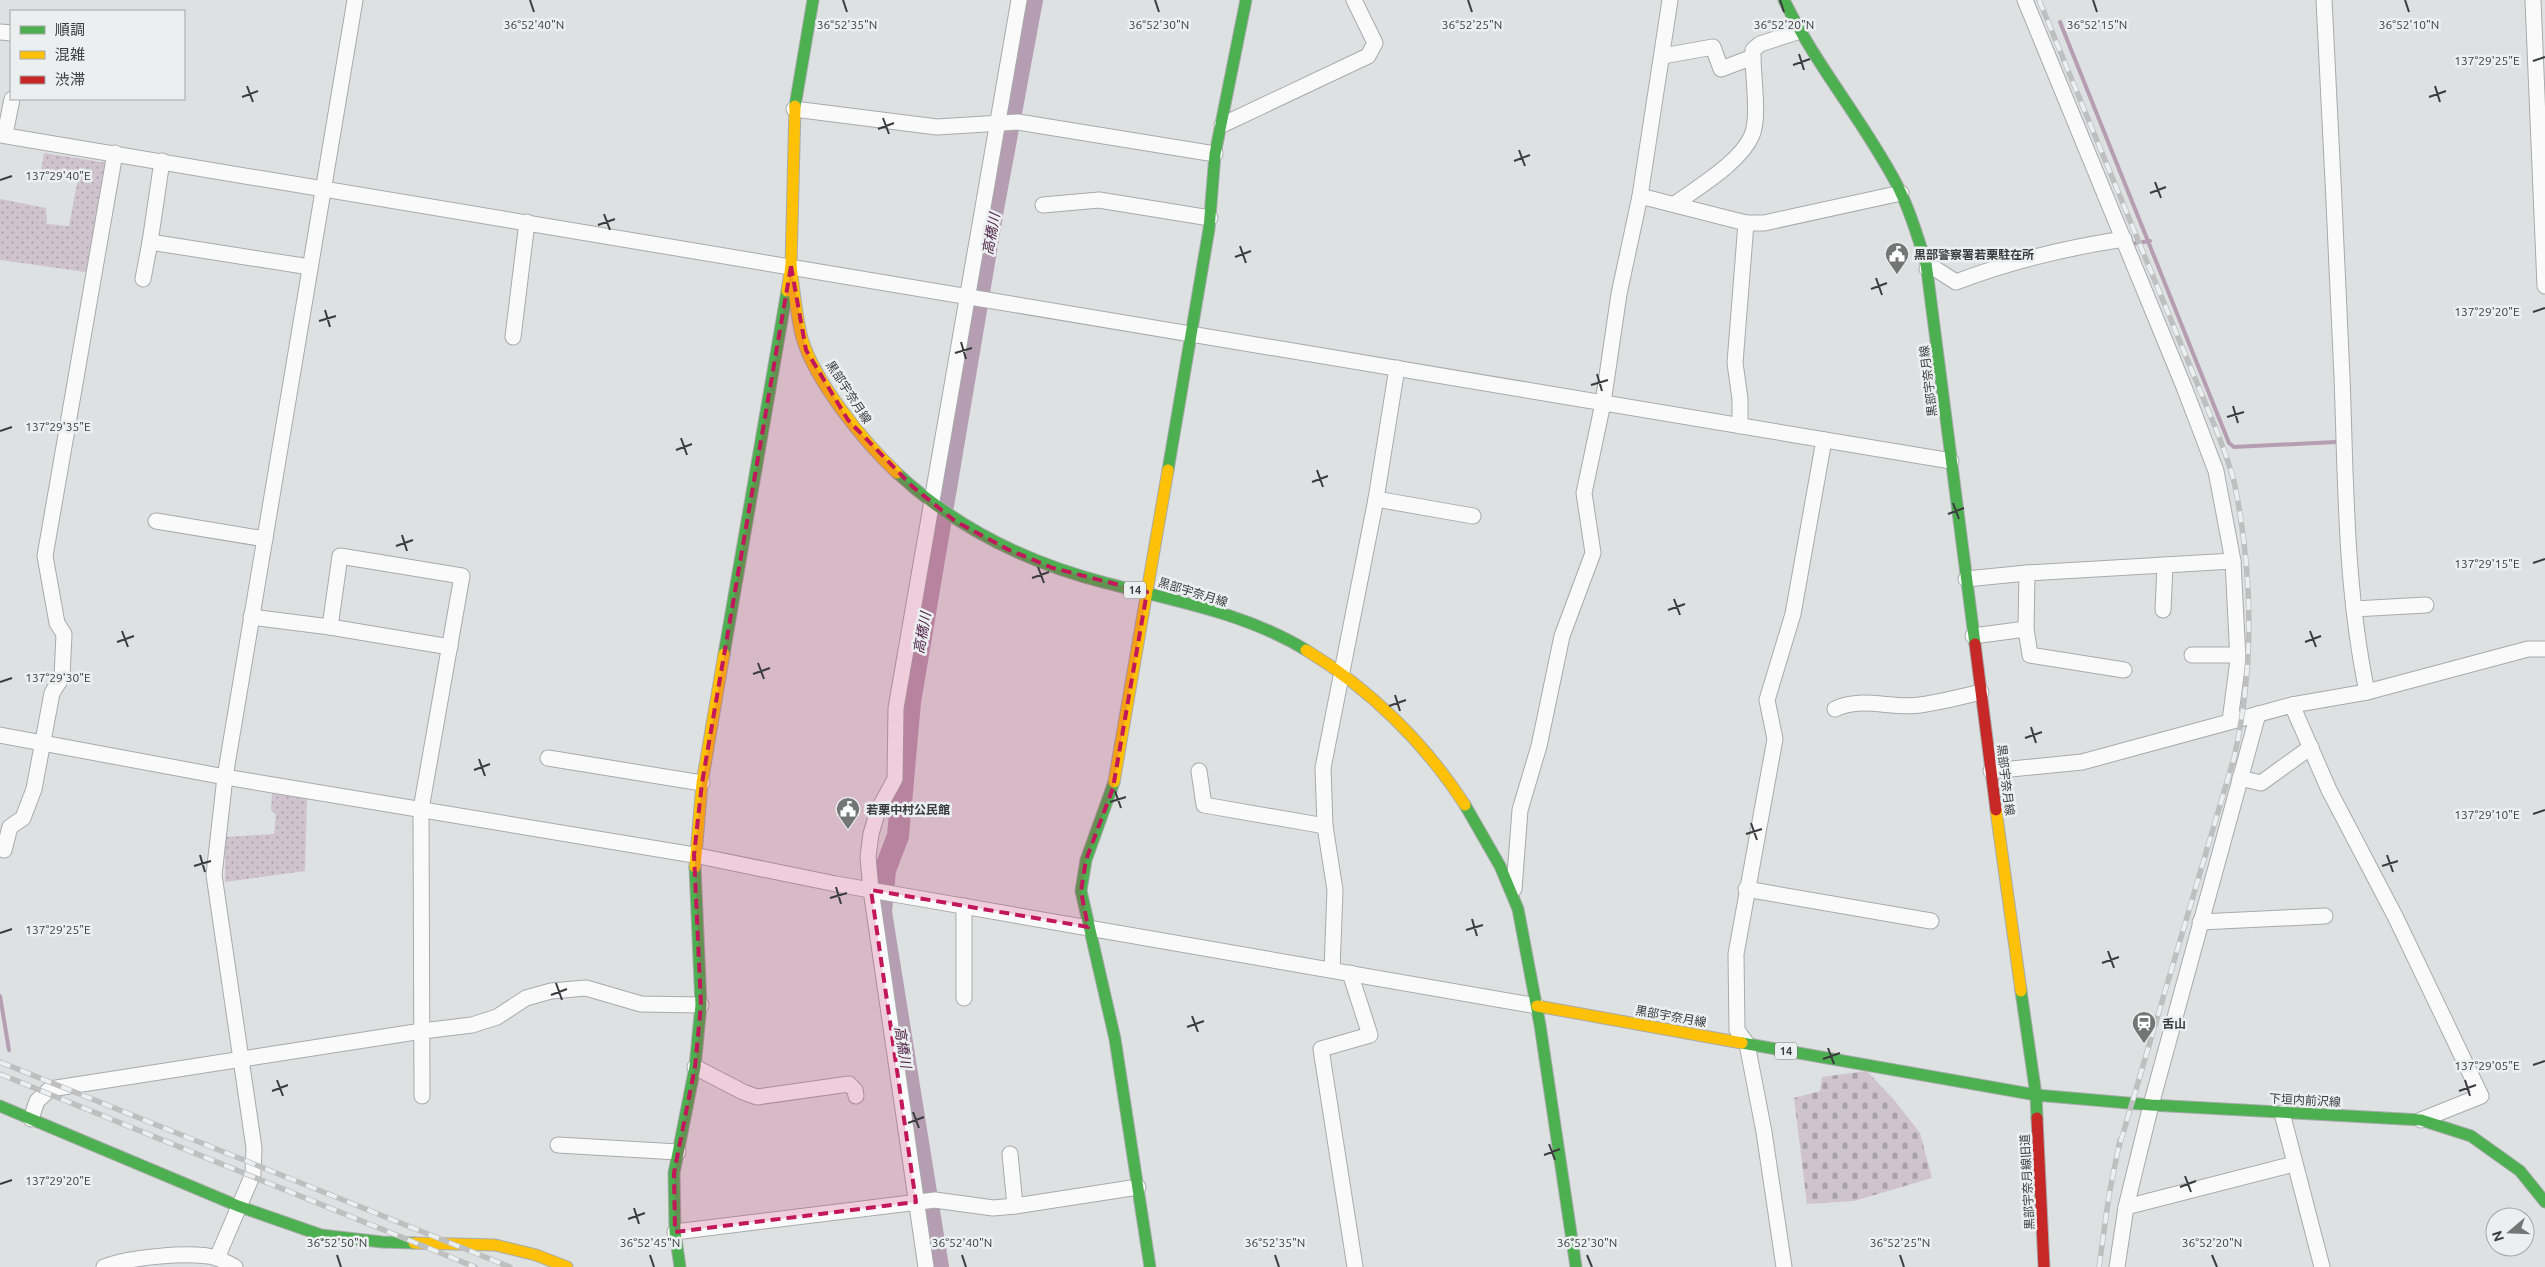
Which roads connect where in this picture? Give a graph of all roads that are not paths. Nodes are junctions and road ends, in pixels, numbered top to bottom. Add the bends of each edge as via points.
1 (355, 0) edge
2 (813, 0) edge
3 (1019, 0) edge
4 (1246, 0) edge
5 (1354, 0) edge
6 (1670, 0) edge
7 (1784, 0) edge
8 (2025, 0) edge
9 (2324, 0) edge
10 (2533, 0) edge
11 (1800, 31) junction
12 (1662, 56) junction
13 (1753, 57) junction
14 (12, 100) edge
15 (794, 109) junction
16 (998, 123) junction
17 (1222, 125) junction
18 (3, 135) edge
19 (115, 153) junction
20 (1214, 154) junction
21 (162, 161) junction
22 (322, 188) junction
23 (1901, 193) junction
24 (1640, 196) junction
25 (1674, 204) junction
26 (1043, 205) dead end
27 (1210, 218) junction
28 (528, 222) junction
29 (1746, 223) junction
30 (2124, 239) junction
31 (150, 242) junction
32 (791, 266) junction
33 (310, 267) junction
34 (1927, 269) junction
35 (143, 279) dead end
36 (2545, 286) edge
37 (968, 297) junction
38 (1192, 334) junction
39 (513, 337) dead end
40 (1397, 368) junction
41 (1603, 403) junction
42 (1740, 426) junction
43 (1824, 440) junction
44 (1951, 462) junction
45 (1376, 499) junction
46 (932, 502) junction
47 (1473, 516) dead end
48 (156, 521) dead end
49 (265, 539) junction
50 (2233, 561) junction
51 (2165, 565) junction
52 (2027, 572) junction
53 (1966, 579) junction
54 (1147, 592) junction
55 (2426, 605) dead end
56 (2354, 609) junction
57 (2163, 610) dead end
58 (251, 617) junction
59 (330, 627) junction
60 (2026, 629) junction
61 (1973, 636) junction
62 (450, 647) junction
63 (2545, 649) edge
64 (2192, 655) dead end
65 (2238, 656) junction
66 (2124, 670) dead end
67 (1342, 673) junction
68 (1981, 692) junction
69 (2368, 692) junction
70 (2292, 705) junction
71 (1835, 709) dead end
72 (2258, 714) junction
73 (2230, 721) junction
74 (0, 735) edge
75 (44, 742) junction
76 (2311, 747) junction
77 (548, 758) dead end
78 (1991, 770) junction
79 (1199, 771) dead end
80 (225, 777) junction
81 (2240, 778) junction
82 (702, 783) junction
83 (421, 809) junction
84 (1325, 826) junction
85 (4, 850) dead end
86 (694, 855) junction
87 (1746, 889) junction
88 (870, 890) junction
89 (1514, 895) junction
90 (964, 906) junction
91 (2325, 916) dead end
92 (1932, 920) dead end
93 (2200, 922) junction
94 (1088, 927) junction
95 (1332, 970) junction
96 (1350, 973) junction
97 (964, 998) dead end
98 (701, 1005) junction
99 (1537, 1006) junction
100 (422, 1031) junction
101 (1747, 1044) junction
102 (240, 1061) junction
103 (695, 1067) junction
104 (2036, 1095) junction
105 (422, 1096) dead end
106 (856, 1096) dead end
107 (2150, 1105) junction
108 (0, 1106) edge
109 (2282, 1113) junction
110 (31, 1119) junction
111 (2421, 1120) junction
112 (558, 1145) dead end
113 (678, 1152) junction
114 (1010, 1154) dead end
115 (2294, 1164) junction
116 (1138, 1187) junction
117 (2545, 1200) edge
118 (916, 1202) junction
119 (238, 1206) junction
120 (1015, 1206) junction
121 (2126, 1207) junction
122 (675, 1232) junction
123 (217, 1258) junction
124 (104, 1267) edge
125 (235, 1267) edge
126 (567, 1267) edge
127 (680, 1267) edge
128 (926, 1267) edge
129 (1150, 1267) edge
130 (1355, 1267) edge
131 (1576, 1267) edge
132 (1784, 1267) edge
133 (2044, 1267) edge
134 (2117, 1267) edge
135 (2322, 1267) edge

1 - 22 street
2 - 15 main road
3 - 16 street
4 - 17 main road
5 - 17 street via 1375,43 1368,56
6 - 12 street
7 - 11 main road, 黒部宇奈月線
8 - 30 street
9 - 56 street via 2347,550
10 - 36 street
11 - 13 street via 1760,44 1753,50
11 - 23 main road, 黒部宇奈月線
12 - 13 street via 1713,47 1721,69
12 - 24 street
13 - 25 street via 1755,117 1752,135 1736,157
14 - 18 street
15 - 16 street via 937,127
15 - 32 main road
16 - 20 street via 1018,122
16 - 37 street
17 - 20 main road
18 - 19 street
19 - 21 street
19 - 75 street via 45,556 56,623 64,634 62,677 52,693
20 - 27 main road
21 - 22 street
21 - 31 street
22 - 28 street
22 - 33 street
23 - 29 street via 1764,223
23 - 34 main road, 黒部宇奈月線
24 - 25 street
24 - 41 street via 1619,294
25 - 29 street
26 - 27 street via 1099,200
27 - 38 main road
28 - 32 street
28 - 39 street
29 - 42 street via 1735,363
30 - 34 street via 2040,254 1956,282 1934,268
30 - 50 street via 2216,471
31 - 33 street
31 - 35 street
32 - 37 street
32 - 46 main road, 黒部宇奈月線 / 14 via 799,326 806,350 822,378 848,420 876,453
32 - 82 main road
33 - 49 street
34 - 44 main road, 黒部宇奈月線
37 - 38 street
37 - 46 street
38 - 40 street
38 - 54 main road
40 - 41 street
40 - 45 street
41 - 42 street
41 - 89 street via 1584,493 1593,553 1562,636 1539,746 1520,810
42 - 43 street
43 - 44 street
43 - 87 street via 1793,614 1767,700 1776,739
44 - 53 main road, 黒部宇奈月線
45 - 47 street
45 - 67 street
46 - 54 main road, 黒部宇奈月線 / 14 via 969,530 1009,550 1054,568
46 - 88 street via 896,708 895,779 878,810 870,834
48 - 49 street
49 - 58 street
50 - 51 street
50 - 65 street
51 - 52 street
51 - 57 street
52 - 53 street
52 - 60 street
53 - 61 main road, 黒部宇奈月線
54 - 67 main road, 黒部宇奈月線 / 14 via 1236,619 1288,640
54 - 94 main road via 1113,788 1086,860 1081,891
55 - 56 street
56 - 69 street
58 - 59 street
58 - 80 street
59 - 62 street
59 - 62 street via 340,556 462,576
60 - 61 street
60 - 66 street via 2030,655
61 - 68 main road, 黒部宇奈月線
62 - 83 street
63 - 69 street via 2528,649
64 - 65 street
65 - 73 street
67 - 84 street via 1323,768
67 - 89 main road, 黒部宇奈月線 / 14 via 1395,718 1440,772 1474,818
68 - 71 street via 1920,705 1848,702
68 - 78 main road, 黒部宇奈月線
69 - 70 street
70 - 72 street
70 - 76 street
72 - 73 street
72 - 81 street
73 - 78 street via 2082,762
74 - 75 street
75 - 80 street
75 - 85 street via 34,789 23,818 10,827
76 - 81 street via 2261,783
76 - 111 street via 2329,790 2396,918 2481,1096
77 - 82 street
78 - 104 main road, 黒部宇奈月線
79 - 84 street via 1204,805
80 - 83 street
80 - 102 street via 214,875
81 - 93 street
82 - 86 main road
83 - 86 street
83 - 100 street
84 - 95 street via 1335,890
86 - 88 street
86 - 98 main road
87 - 92 street
87 - 101 street via 1736,954 1737,1030
88 - 90 street
88 - 118 street
89 - 99 main road, 黒部宇奈月線 / 14
90 - 94 street
90 - 97 street
91 - 93 street
93 - 107 street
94 - 95 street
94 - 116 main road via 1115,1039
95 - 96 street
96 - 99 street
96 - 130 street via 1370,1035 1321,1049
98 - 100 street via 641,1004 586,988 551,991 526,998 497,1017 472,1025
98 - 103 main road
99 - 101 main road, 黒部宇奈月線 / 14
99 - 131 main road, 黒部宇奈月線 / 14
100 - 102 street
100 - 105 street
101 - 104 main road, 黒部宇奈月線 / 14
101 - 132 street
102 - 110 street via 50,1089 37,1101
102 - 119 street via 254,1148 252,1174
103 - 106 street via 757,1097 849,1084
103 - 113 main road
104 - 107 main road, 下垣内前沢線
104 - 133 main road, 黒部宇奈月線旧道
107 - 109 main road, 下垣内前沢線
107 - 121 street
108 - 110 main road
109 - 111 main road, 下垣内前沢線
109 - 115 street
110 - 119 main road
111 - 117 main road, 下垣内前沢線 via 2471,1136 2520,1172
112 - 113 street
113 - 122 main road via 674,1173
114 - 120 street
115 - 121 street
115 - 135 street
116 - 120 street
116 - 129 main road
118 - 120 street via 935,1200 993,1208
118 - 122 street
118 - 128 street
119 - 123 street
119 - 126 main road via 322,1235 382,1242 495,1245
121 - 134 street
122 - 127 main road
123 - 124 street via 144,1257
123 - 125 street

